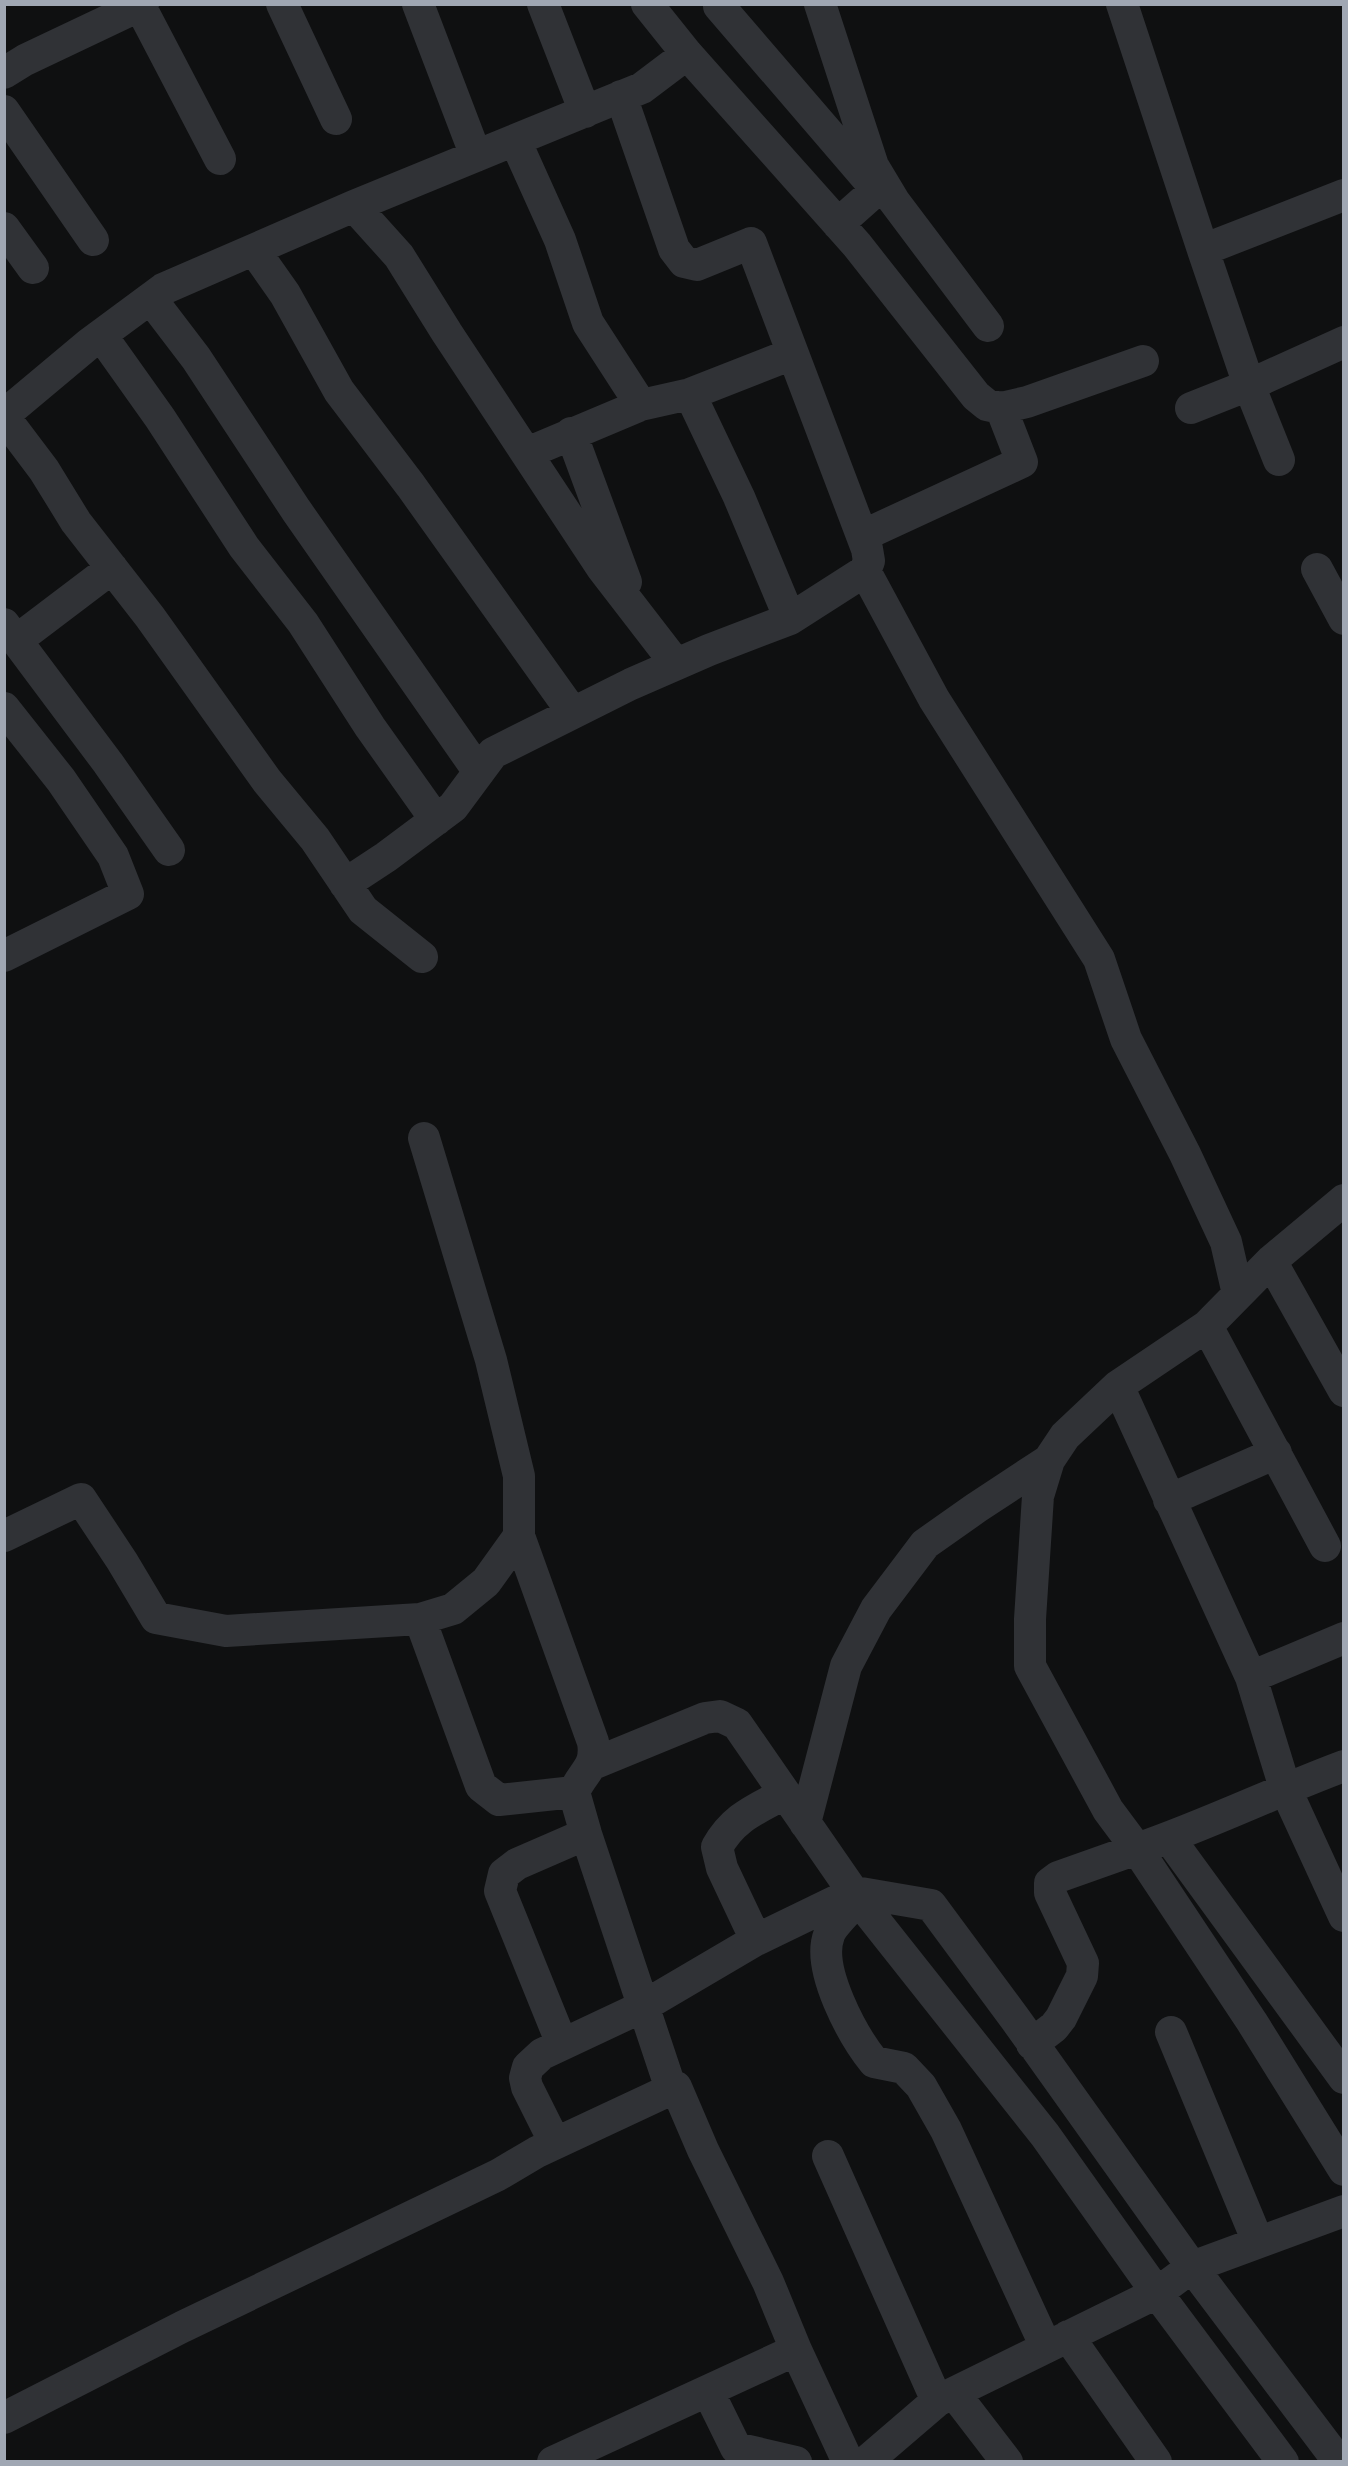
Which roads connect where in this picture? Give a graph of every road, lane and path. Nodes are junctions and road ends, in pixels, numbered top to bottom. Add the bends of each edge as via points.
1 (282, 4) edge
2 (418, 4) edge
3 (543, 4) edge
4 (646, 4) edge
5 (820, 4) edge
6 (1122, 4) edge
7 (142, 5) edge
8 (719, 6) edge
9 (687, 54) junction
10 (4, 73) edge
11 (621, 96) junction
12 (4, 111) edge
13 (585, 112) junction
14 (336, 119) dead end
15 (515, 140) junction
16 (476, 156) junction
17 (220, 159) dead end
18 (880, 187) junction
19 (1344, 195) edge
20 (354, 206) junction
21 (838, 224) junction
22 (4, 228) edge
23 (93, 240) dead end
24 (254, 250) junction
25 (1203, 250) junction
26 (33, 268) dead end
27 (151, 298) junction
28 (988, 326) dead end
29 (101, 335) junction
30 (1344, 342) edge
31 (792, 354) junction
32 (1143, 362) dead end
33 (1250, 386) junction
34 (690, 394) junction
35 (641, 405) junction
36 (1001, 408) junction
37 (1191, 408) dead end
38 (5, 412) edge
39 (571, 433) junction
40 (527, 453) junction
41 (1279, 460) dead end
42 (862, 536) junction
43 (112, 568) junction
44 (1317, 569) dead end
45 (865, 571) junction
46 (639, 617) junction
47 (790, 619) junction
48 (1344, 619) edge
49 (11, 632) edge
50 (676, 664) junction
51 (4, 708) edge
52 (573, 713) junction
53 (479, 772) junction
54 (436, 820) junction
55 (169, 850) dead end
56 (345, 884) junction
57 (4, 956) edge
58 (422, 957) dead end
59 (424, 1138) dead end
60 (1344, 1200) edge
61 (1271, 1261) junction
62 (1238, 1294) junction
63 (1207, 1326) junction
64 (1118, 1386) junction
65 (1344, 1391) edge
66 (1276, 1453) junction
67 (1049, 1460) junction
68 (1169, 1500) junction
69 (4, 1536) edge
70 (519, 1536) junction
71 (1325, 1546) dead end
72 (420, 1619) junction
73 (1344, 1638) edge
74 (1251, 1677) junction
75 (593, 1764) junction
76 (1344, 1766) edge
77 (1285, 1788) junction
78 (574, 1792) junction
79 (784, 1794) junction
80 (805, 1822) junction
81 (586, 1834) junction
82 (1169, 1838) junction
83 (1137, 1849) junction
84 (856, 1895) junction
85 (1344, 1916) edge
86 (756, 1940) junction
87 (642, 2007) junction
88 (1171, 2032) dead end
89 (562, 2044) junction
90 (1032, 2044) junction
91 (1342, 2074) edge
92 (671, 2089) junction
93 (555, 2143) junction
94 (828, 2156) dead end
95 (1344, 2170) edge
96 (1344, 2211) edge
97 (1258, 2242) junction
98 (1192, 2267) junction
99 (1157, 2293) junction
100 (1057, 2341) junction
101 (796, 2350) junction
102 (708, 2391) junction
103 (946, 2397) junction
104 (4, 2418) edge
105 (885, 2456) edge
106 (553, 2462) edge
107 (796, 2462) edge
108 (848, 2462) edge
109 (1007, 2462) edge
110 (1156, 2462) edge
111 (1283, 2462) edge
112 (1339, 2462) edge

1 - 14 street
2 - 16 street
3 - 13 street
4 - 9 street
5 - 18 street
6 - 25 street
7 - 10 street
7 - 17 street
8 - 18 street
9 - 11 street via 642,88
9 - 21 street
11 - 13 street
11 - 31 street via 675,249 684,262 697,265 751,243
12 - 23 street
13 - 15 street
15 - 16 street
15 - 35 street via 560,240 588,323
16 - 20 street
18 - 21 street
18 - 28 street
19 - 25 street
20 - 24 street
20 - 40 street via 399,256
21 - 36 street via 976,396 987,405
22 - 26 street
24 - 27 street via 163,289
24 - 52 street via 285,294 339,392
25 - 33 street
27 - 29 street
27 - 53 street
29 - 38 street
29 - 54 street
30 - 33 street
31 - 34 street
31 - 42 street
32 - 36 street
33 - 37 street
33 - 41 street
34 - 35 street
34 - 47 street
35 - 39 street
36 - 42 street via 1022,462
38 - 43 street via 76,522
39 - 40 street
39 - 46 street
40 - 46 street
42 - 45 street via 869,561
43 - 49 street
43 - 56 street
44 - 48 street
45 - 47 street
45 - 62 street via 934,699 1100,959 1126,1039 1226,1242
46 - 50 street
47 - 50 street
49 - 55 street
50 - 52 street
51 - 57 street via 61,780 113,856 128,894
52 - 53 street via 493,753
53 - 54 street via 453,807
54 - 56 street
56 - 58 street via 363,910
59 - 70 street via 491,1360 519,1476
60 - 61 street
61 - 62 street
61 - 65 street
62 - 63 street
63 - 64 street
63 - 66 street
64 - 67 street via 1065,1436
64 - 68 street
66 - 68 street
66 - 71 street
67 - 80 street via 925,1545 876,1609 846,1666
67 - 83 street via 1038,1496 1030,1666 1108,1810
68 - 74 street
69 - 72 street via 81,1499 156,1618 226,1631
70 - 72 street via 478,1589 453,1609
70 - 75 street via 593,1742
72 - 78 street via 481,1786 499,1800
73 - 74 street
74 - 77 street
75 - 78 street
75 - 79 street via 705,1718 720,1716 737,1724
76 - 77 street
77 - 82 street
77 - 85 street
78 - 81 street
79 - 80 street
79 - 86 street via 738,1821 717,1847 722,1868
80 - 84 street
81 - 87 street
81 - 89 street via 518,1864 504,1874 500,1891
82 - 83 street
82 - 91 street
83 - 90 street via 1050,1883 1050,1893 1083,1963 1082,1976 1054,2027
83 - 95 street
84 - 86 street
84 - 90 street via 931,1905
84 - 99 street via 1045,2135
84 - 100 street via 829,1935 826,1967 839,2002 858,2042 874,2062 904,2068 921,2086
86 - 87 street
87 - 89 street
87 - 92 street
88 - 97 street
89 - 93 street via 542,2054 528,2067 525,2078
90 - 98 street
92 - 93 street
92 - 101 street via 676,2087
93 - 104 street via 498,2175 182,2327
94 - 103 street
96 - 97 street
97 - 98 street
98 - 99 street
98 - 112 street
99 - 100 street
99 - 111 street
100 - 103 street
100 - 110 street
101 - 102 street
101 - 108 street
102 - 106 street
102 - 107 street via 736,2448
103 - 105 street
103 - 109 street

